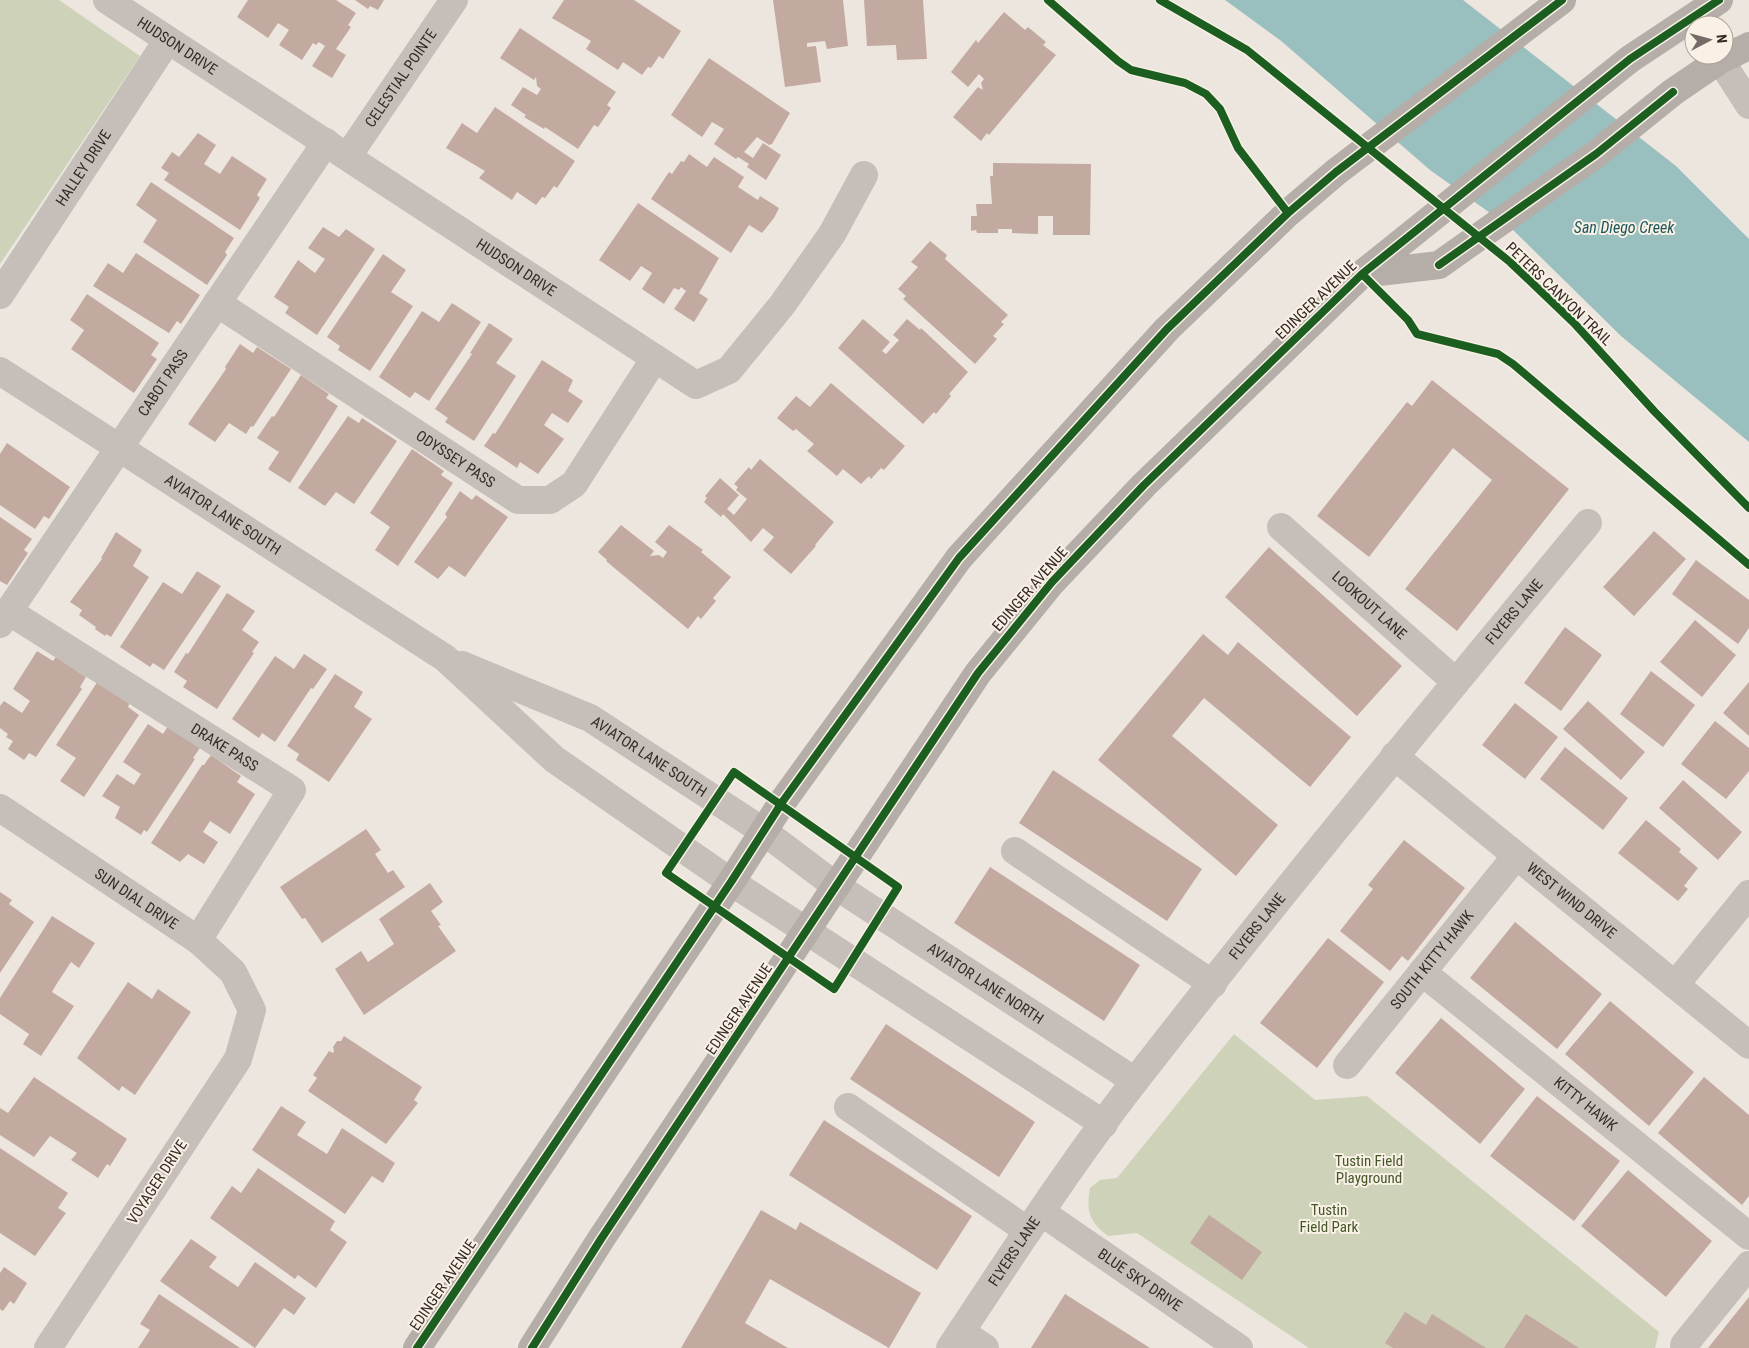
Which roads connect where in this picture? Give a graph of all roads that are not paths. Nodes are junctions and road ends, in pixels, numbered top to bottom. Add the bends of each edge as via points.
1 (107, 0) edge
2 (454, 0) edge
3 (1562, 0) edge
4 (1719, 0) edge
5 (1703, 15) edge
6 (1684, 28) edge
7 (168, 41) junction
8 (1749, 46) edge
9 (1734, 52) edge
10 (1708, 65) edge
11 (1724, 65) edge
12 (1749, 105) edge
13 (337, 149) junction
14 (864, 175) dead end
15 (1362, 274) junction
16 (0, 295) edge
17 (217, 303) junction
18 (655, 358) junction
19 (0, 371) edge
20 (120, 449) junction
21 (1588, 523) dead end
22 (1281, 527) dead end
23 (4, 617) edge
24 (445, 658) junction
25 (1456, 682) junction
26 (1394, 756) junction
27 (0, 808) edge
28 (762, 831) junction
29 (1015, 851) dead end
30 (1516, 856) junction
31 (731, 882) junction
32 (836, 886) junction
33 (1749, 894) edge
34 (808, 930) junction
35 (198, 940) junction
36 (1422, 972) junction
37 (1213, 984) junction
38 (1675, 985) junction
39 (252, 1010) joint
40 (1749, 1045) edge
41 (1347, 1065) dead end
42 (1135, 1081) junction
43 (848, 1107) dead end
44 (1104, 1124) junction
45 (1035, 1221) junction
46 (1749, 1236) edge
47 (1749, 1265) edge
48 (956, 1340) edge
49 (1684, 1345) dead end
50 (48, 1348) edge
51 (417, 1348) edge
52 (532, 1348) edge
53 (985, 1348) edge
54 (1239, 1348) edge

1 - 7 street, HUDSON DRIVE
2 - 13 street, CELESTIAL POINTE
3 - 28 main road, EDINGER AVENUE via 1336,172 1288,213 1167,329 959,558
4 - 5 main road, EDINGER AVENUE
6 - 15 main road, EDINGER AVENUE via 1630,59
7 - 13 street, HUDSON DRIVE
7 - 16 street, HALLEY DRIVE
8 - 9 main road
10 - 15 main road via 1596,154 1439,265
11 - 12 street
13 - 17 street, CABOT PASS
13 - 18 street, HUDSON DRIVE
14 - 18 street, HUDSON DRIVE via 826,242 782,305 729,370 696,385
15 - 32 main road, EDINGER AVENUE via 1144,485 1052,582 978,673
17 - 18 street, ODYSSEY PASS via 518,500 550,500 574,484
17 - 20 street, CABOT PASS
19 - 20 street, AVIATOR LANE SOUTH
20 - 23 street, CABOT PASS
20 - 24 street, AVIATOR LANE SOUTH
21 - 25 street, FLYERS LANE
22 - 25 street, LOOKOUT LANE
23 - 35 street, DRAKE PASS via 292,790
24 - 28 street, AVIATOR LANE SOUTH via 590,718
24 - 31 street, AVIATOR LANE SOUTH via 554,759
25 - 26 street, FLYERS LANE
26 - 30 street, WEST WIND DRIVE
26 - 37 street, FLYERS LANE
27 - 35 street, SUN DIAL DRIVE
28 - 31 main road, EDINGER AVENUE
28 - 32 street, AVIATOR LANE SOUTH
29 - 37 street
30 - 36 street, SOUTH KITTY HAWK
30 - 38 street, WEST WIND DRIVE
31 - 34 street, AVIATOR LANE SOUTH
31 - 51 main road, EDINGER AVENUE
32 - 34 main road, EDINGER AVENUE
32 - 42 street, AVIATOR LANE NORTH
33 - 38 street
34 - 44 street
34 - 52 main road, EDINGER AVENUE
35 - 39 street, SUN DIAL DRIVE via 233,972
36 - 41 street, SOUTH KITTY HAWK
36 - 46 street, KITTY HAWK
37 - 42 street, FLYERS LANE
38 - 40 street, WEST WIND DRIVE
39 - 50 street, VOYAGER DRIVE via 238,1059
42 - 44 street, FLYERS LANE
43 - 45 street, BLUE SKY DRIVE
44 - 45 street, FLYERS LANE
45 - 48 street, FLYERS LANE
45 - 54 street, BLUE SKY DRIVE
47 - 49 street
48 - 53 street

